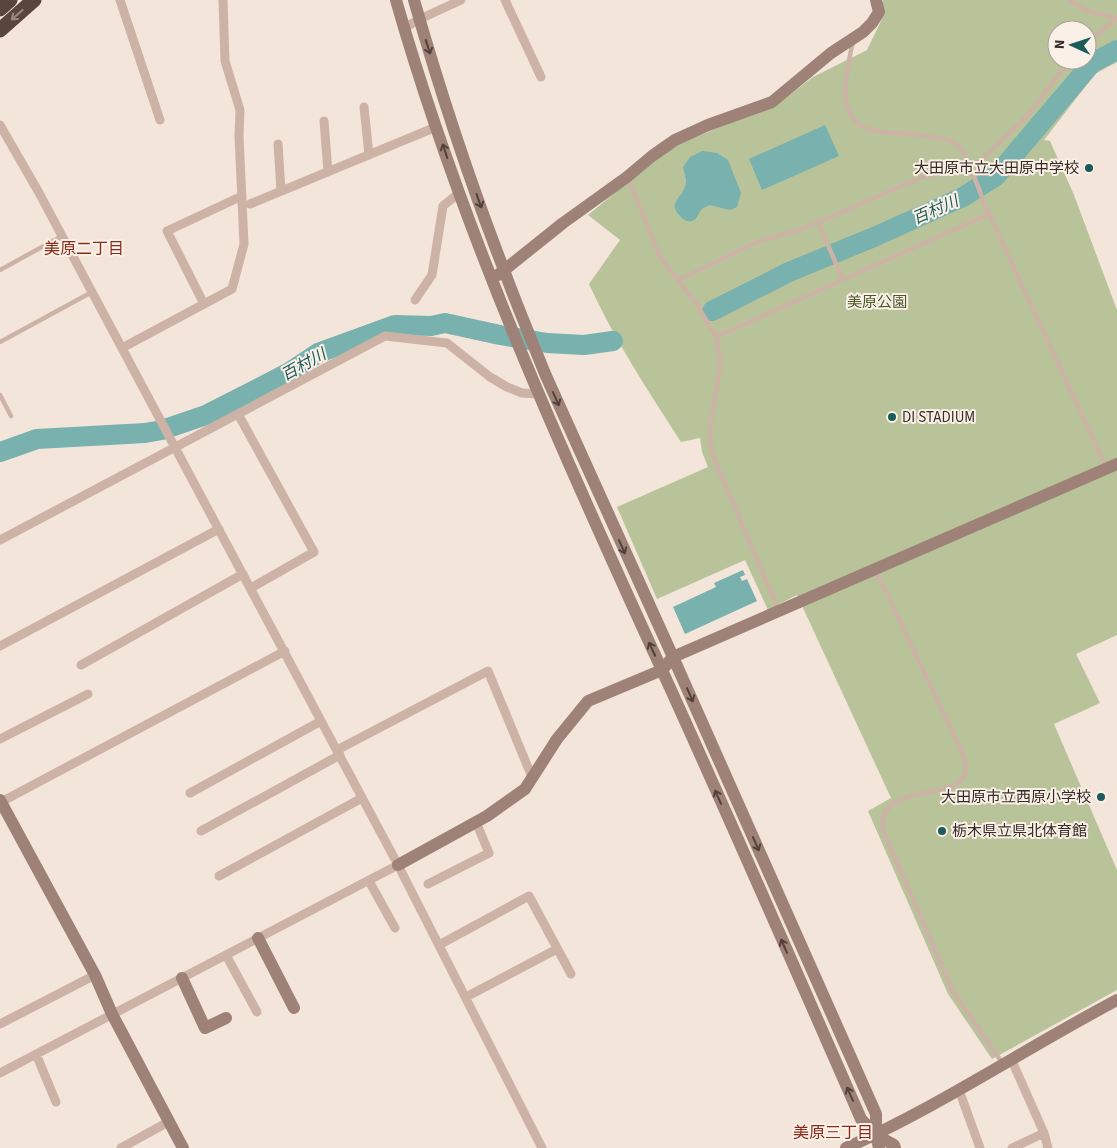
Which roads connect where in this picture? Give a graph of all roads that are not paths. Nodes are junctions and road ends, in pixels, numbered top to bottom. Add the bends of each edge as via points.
1 (10, 0) edge
2 (34, 0) edge
3 (120, 0) edge
4 (223, 0) edge
5 (396, 0) edge
6 (414, 0) edge
7 (461, 0) edge
8 (505, 0) edge
9 (876, 0) edge
10 (1069, 0) edge
11 (0, 9) edge
12 (1117, 18) edge
13 (420, 19) junction
14 (404, 28) junction
15 (0, 30) edge
16 (1097, 35) edge
17 (853, 38) junction
18 (1062, 70) edge
19 (541, 77) dead end
20 (364, 107) dead end
21 (160, 120) dead end
22 (324, 121) dead end
23 (0, 125) edge
24 (436, 126) junction
25 (278, 144) dead end
26 (369, 155) junction
27 (970, 166) junction
28 (328, 172) junction
29 (627, 177) junction
30 (282, 191) junction
31 (459, 194) junction
32 (242, 196) junction
33 (250, 204) dead end
34 (989, 214) junction
35 (818, 222) junction
36 (62, 236) junction
37 (0, 270) edge
38 (504, 271) junction
39 (678, 280) junction
40 (843, 280) junction
41 (491, 281) junction
42 (92, 292) junction
43 (415, 300) dead end
44 (204, 304) junction
45 (716, 337) junction
46 (0, 342) edge
47 (122, 348) junction
48 (538, 394) junction
49 (0, 395) edge
50 (238, 414) junction
51 (11, 416) dead end
52 (175, 447) junction
53 (1112, 466) edge
54 (219, 529) junction
55 (0, 540) edge
56 (875, 568) junction
57 (243, 574) junction
58 (251, 588) junction
59 (779, 612) junction
60 (0, 646) edge
61 (285, 651) junction
62 (673, 657) junction
63 (81, 665) dead end
64 (662, 670) junction
65 (88, 694) dead end
66 (321, 721) junction
67 (0, 739) edge
68 (339, 753) junction
69 (532, 777) junction
70 (190, 793) dead end
71 (362, 798) junction
72 (1, 801) edge
73 (476, 822) junction
74 (201, 831) dead end
75 (398, 865) junction
76 (220, 876) dead end
77 (369, 881) junction
78 (428, 884) dead end
79 (395, 928) dead end
80 (258, 938) junction
81 (439, 944) junction
82 (557, 948) junction
83 (226, 955) junction
84 (571, 974) dead end
85 (94, 975) junction
86 (182, 978) junction
87 (466, 997) junction
88 (1117, 1000) edge
89 (294, 1008) dead end
90 (256, 1012) dead end
91 (112, 1014) junction
92 (226, 1018) dead end
93 (0, 1024) edge
94 (36, 1054) junction
95 (1008, 1063) junction
96 (0, 1073) edge
97 (959, 1090) junction
98 (56, 1102) dead end
99 (170, 1121) junction
100 (1044, 1133) junction
101 (876, 1135) junction
102 (121, 1148) edge
103 (184, 1148) edge
104 (542, 1148) edge
105 (846, 1148) edge
106 (879, 1148) edge
107 (895, 1148) edge
108 (980, 1148) edge
109 (1012, 1148) edge
110 (1048, 1148) edge

1 - 11 highway
2 -> 15 highway
3 - 21 street
4 - 32 street via 225,61 240,110
5 - 14 street
6 - 13 street
7 - 13 street
8 - 19 street
9 - 17 street via 877,17
10 - 12 lane via 1088,11
12 - 16 lane
13 - 14 street
13 -> 38 street via 468,173
14 - 24 street
17 - 27 lane via 846,96 847,109 853,119 861,126 882,132 946,139 958,144
17 - 29 street via 772,102 675,140
18 - 27 lane via 1027,116 978,163
20 - 26 street
22 - 28 street
23 - 36 street
24 - 26 street
31 -> 24 street
25 - 30 street
26 - 28 street
27 - 34 lane
27 - 35 lane via 922,177
28 - 30 street
29 - 38 street via 562,223
29 - 39 lane via 660,257
30 - 33 street
31 - 41 street
31 - 43 street via 443,206 432,275
32 - 44 street via 244,244 232,289
32 - 44 street via 167,231
34 - 40 lane
34 - 53 lane
35 - 39 lane via 757,242
35 - 40 lane
36 - 37 lane
36 - 42 street
38 - 41 street
38 -> 62 street via 537,354
39 - 45 lane
40 - 45 lane
41 - 48 street
42 - 46 lane
42 - 47 street
44 - 47 street
45 - 59 lane via 720,356 711,419 713,456
47 - 52 street
48 - 50 street via 522,393 507,387 447,343 385,336
64 -> 48 street
49 - 51 lane
50 - 52 street
50 - 58 street via 314,552
52 - 54 street
52 - 55 street
53 - 56 street
54 - 57 street
54 - 60 street
56 - 59 street
56 - 95 lane via 963,754 966,770 955,786 909,796 897,802 885,812 882,828 954,991
57 - 58 street
57 - 63 street
58 - 61 street
59 - 62 street
61 - 66 street
61 - 72 street
62 - 64 street
62 -> 101 street via 876,1114
64 - 69 street via 588,701 557,738
101 -> 64 street via 861,1119
65 - 67 street
66 - 68 street
66 - 70 street
68 - 69 street via 488,670
68 - 71 street
68 - 74 street
69 - 73 street via 525,790
71 - 75 street
71 - 76 street
72 - 85 street
73 - 75 street
73 - 78 street via 489,853
75 - 77 street
75 - 81 street
77 - 79 street
77 - 80 street
80 - 83 street
80 - 89 street
81 - 82 street via 529,896
81 - 87 street
82 - 84 street
82 - 87 street
83 - 86 street
83 - 90 street
85 - 91 street
85 - 93 street
86 - 91 street
86 - 92 street via 205,1028
87 - 104 street
88 - 95 street
91 - 94 street
91 - 99 street
94 - 96 street
94 - 98 street
95 - 97 street
95 - 100 street
97 - 101 street
97 - 108 street
99 - 102 street
99 - 103 street
100 - 109 street
100 - 110 street
101 - 105 street
101 - 106 street
101 - 107 street

